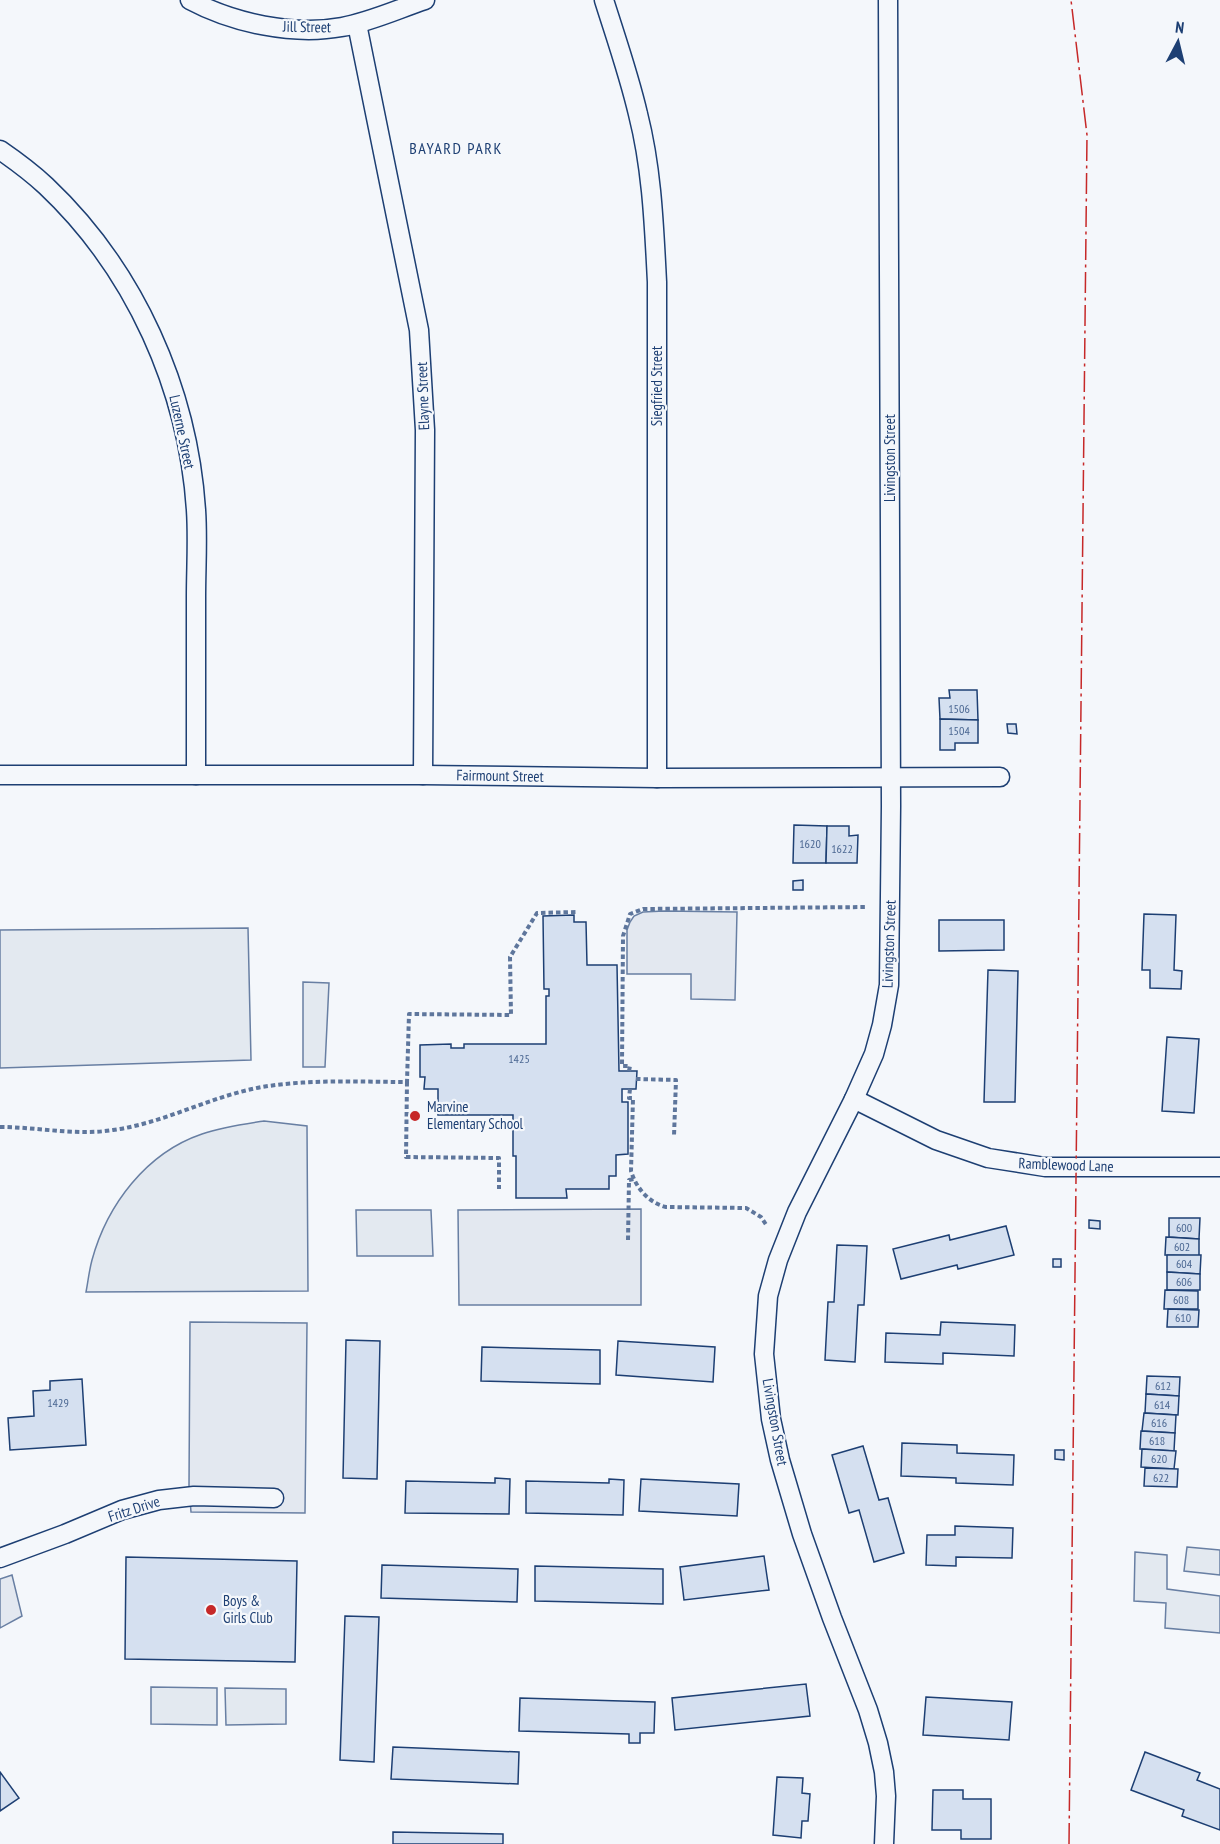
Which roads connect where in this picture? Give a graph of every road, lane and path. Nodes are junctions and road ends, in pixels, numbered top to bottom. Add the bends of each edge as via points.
1 (190, 0) edge
2 (425, 0) edge
3 (604, 0) edge
4 (888, 0) edge
5 (357, 24) junction
6 (0, 150) edge
7 (0, 775) edge
8 (196, 775) junction
9 (423, 775) junction
10 (891, 777) junction
11 (1000, 777) dead end
12 (657, 778) junction
13 (867, 907) dead end
14 (577, 912) dead end
15 (629, 1071) dead end
16 (636, 1079) dead end
17 (407, 1082) junction
18 (630, 1089) dead end
19 (854, 1099) junction
20 (0, 1127) edge
21 (674, 1136) dead end
22 (1220, 1167) edge
23 (634, 1179) junction
24 (499, 1190) dead end
25 (767, 1226) dead end
26 (628, 1240) dead end
27 (274, 1497) dead end
28 (0, 1558) edge
29 (884, 1844) edge

1 - 5 street, Jill Street via 264,25 323,29
2 - 5 street, Jill Street
3 - 12 street, Siegfried Street via 638,115 651,182 657,282
4 - 10 street, Livingston Street
5 - 9 street, Elayne Street via 419,330 425,430
6 - 8 street, Luzerne Street via 46,186 113,265 148,326 173,392 189,458 196,511
7 - 8 street, Fairmount Street
8 - 9 street, Fairmount Street
9 - 12 street, Fairmount Street
10 - 11 street, Fairmount Street
10 - 12 street, Fairmount Street
10 - 19 street, Livingston Street via 888,996 874,1054
13 - 15 path via 642,909 630,914 622,936 622,1066 630,1066
14 - 17 path via 537,913 510,957 511,1015 409,1014
16 - 21 path via 676,1080
17 - 20 path via 311,1081 261,1087 114,1130
17 - 24 path via 406,1157 499,1158
18 - 23 path
19 - 22 street, Ramblewood Lane via 936,1140 988,1158 1045,1167
19 - 29 street, Livingston Street via 784,1243 768,1296 764,1354 780,1460 802,1534 878,1743 886,1797
23 - 25 path via 645,1195 661,1206 746,1208
23 - 26 path via 629,1180
27 - 28 street, Fritz Drive via 194,1496 159,1500 122,1510

